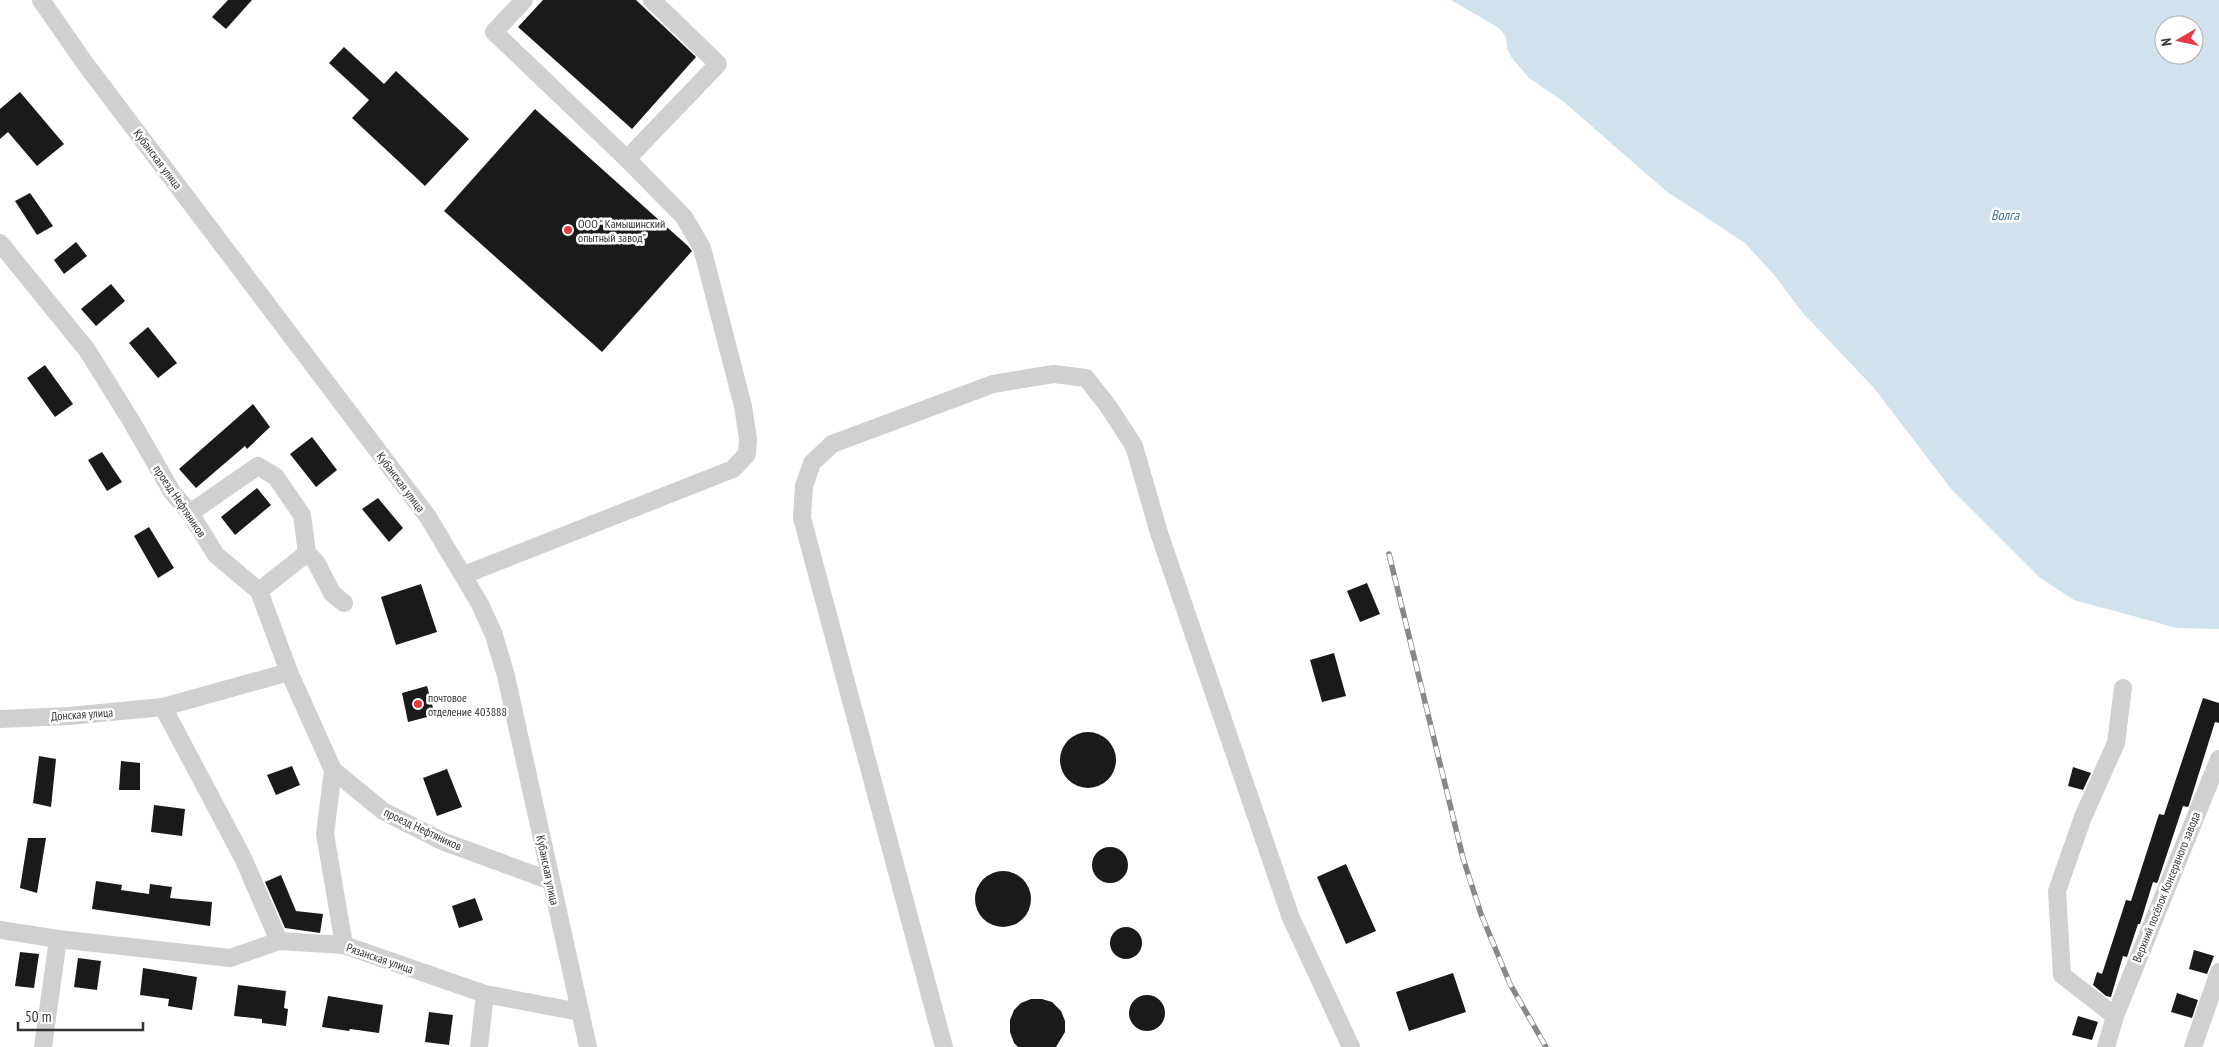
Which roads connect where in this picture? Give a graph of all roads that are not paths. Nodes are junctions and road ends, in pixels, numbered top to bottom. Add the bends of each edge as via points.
1 (41, 0) edge
2 (524, 0) edge
3 (652, 0) edge
4 (628, 159) junction
5 (0, 243) edge
6 (190, 513) junction
7 (307, 553) junction
8 (464, 575) junction
9 (259, 591) junction
10 (344, 603) dead end
11 (289, 672) junction
12 (2123, 688) dead end
13 (163, 707) junction
14 (0, 719) edge
15 (2219, 759) edge
16 (333, 770) junction
17 (551, 881) junction
18 (0, 930) edge
19 (58, 939) junction
20 (279, 941) junction
21 (344, 945) junction
22 (2219, 972) edge
23 (485, 994) junction
24 (580, 1012) junction
25 (2115, 1016) junction
26 (43, 1047) edge
27 (479, 1047) edge
28 (588, 1047) edge
29 (944, 1047) edge
30 (1351, 1047) edge
31 (2106, 1047) edge
32 (2192, 1047) edge

1 - 8 street, Кубанская улица via 84,62 428,517
2 - 4 street via 494,32
3 - 4 street via 718,64
4 - 8 street via 684,217 702,248 743,406 747,454 733,469
5 - 6 street, проезд Нефтяников via 87,350 172,492
6 - 7 street via 258,466 276,477 302,514
6 - 9 street, проезд Нефтяников via 216,556
7 - 9 street
7 - 10 street via 316,562 332,592
8 - 17 street, Кубанская улица via 494,635 506,676
9 - 11 street, проезд Нефтяников
11 - 13 street, Донская улица
11 - 16 street, проезд Нефтяников
12 - 25 street via 2116,743 2083,817 2057,891 2062,975
13 - 14 street, Донская улица
13 - 20 street via 243,858
15 - 25 street, Верхний посёлок Консервного завода
16 - 17 street, проезд Нефтяников via 383,811 442,840
16 - 21 street via 325,834
17 - 24 street, Кубанская улица
18 - 19 street, Рязанская улица
19 - 20 street, Рязанская улица via 230,958
19 - 26 street
20 - 21 street, Рязанская улица
21 - 23 street, Рязанская улица
22 - 32 street
23 - 24 street, Рязанская улица
23 - 27 street
24 - 28 street, Кубанская улица
25 - 31 street, Верхний посёлок Консервного завода
29 - 30 street via 802,518 804,486 812,463 832,444 993,384 1054,374 1086,378 1134,446 1159,533 1291,918

